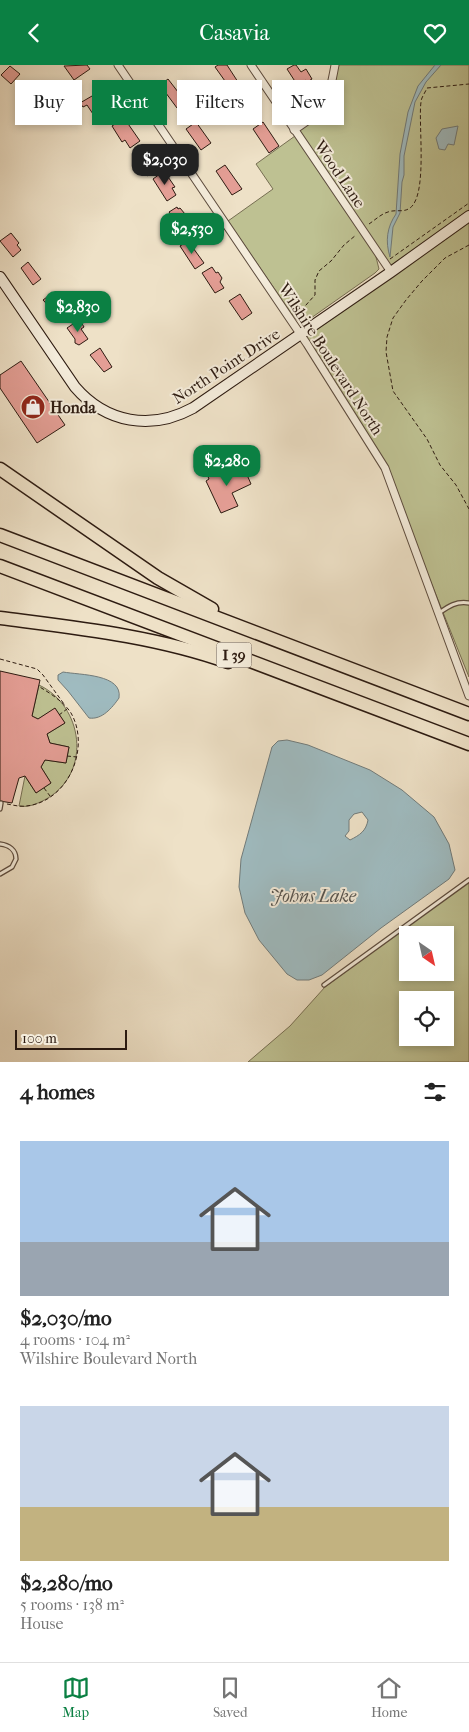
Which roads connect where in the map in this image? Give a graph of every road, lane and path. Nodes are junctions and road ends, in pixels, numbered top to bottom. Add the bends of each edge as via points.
1 (118, 65) edge
2 (251, 65) edge
3 (335, 65) edge
4 (469, 84) edge
5 (294, 130) junction
6 (469, 203) edge
7 (469, 217) edge
8 (366, 226) dead end
9 (357, 234) dead end
10 (469, 245) edge
11 (385, 263) junction
12 (391, 272) junction
13 (0, 277) edge
14 (294, 318) dead end
15 (301, 335) junction
16 (0, 469) edge
17 (469, 509) edge
18 (0, 535) edge
19 (0, 566) edge
20 (469, 603) edge
21 (438, 613) junction
22 (0, 618) edge
23 (229, 623) junction
24 (0, 659) edge
25 (38, 686) dead end
26 (469, 696) edge
27 (341, 697) junction
28 (68, 709) junction
29 (469, 714) edge
30 (59, 715) dead end
31 (469, 744) edge
32 (67, 756) dead end
33 (77, 757) junction
34 (44, 788) dead end
35 (50, 797) junction
36 (2, 803) joint
37 (0, 809) edge
38 (0, 844) edge
39 (0, 874) edge
40 (469, 880) edge
41 (324, 985) dead end

1 - 15 street, Wilshire Boulevard North
2 - 5 street, Wood Lane
3 - 5 street via 325,103 313,117
4 - 8 path via 427,88 421,102 420,181 413,204 402,211 386,213
5 - 11 street, Wood Lane
6 - 11 path
7 - 12 street, North Point Drive
9 - 14 path via 319,271 315,295
10 - 17 path via 445,258 406,300 393,318 386,352 393,391
11 - 12 street, Wood Lane
12 - 15 street, North Point Drive
13 - 15 street, North Point Drive via 75,387 95,406 124,419 142,422 178,416
15 - 21 street, Wilshire Boulevard North via 385,468
16 - 23 highway via 150,574 220,613
18 - 23 highway, I 39
19 - 27 highway, I 39
20 - 21 lane via 453,603
21 - 26 street, Wilshire Boulevard North
22 - 27 highway via 163,643 214,657 326,698
23 - 29 highway, I 39
24 - 28 path via 39,671
25 - 28 path
27 - 31 highway, I 39
28 - 30 path
28 - 33 path via 77,728
32 - 33 path
33 - 35 path via 65,782
34 - 35 path
35 - 36 path via 28,806
36 - 37 lane
38 - 39 lane via 12,848 16,859 12,867
40 - 41 lane

